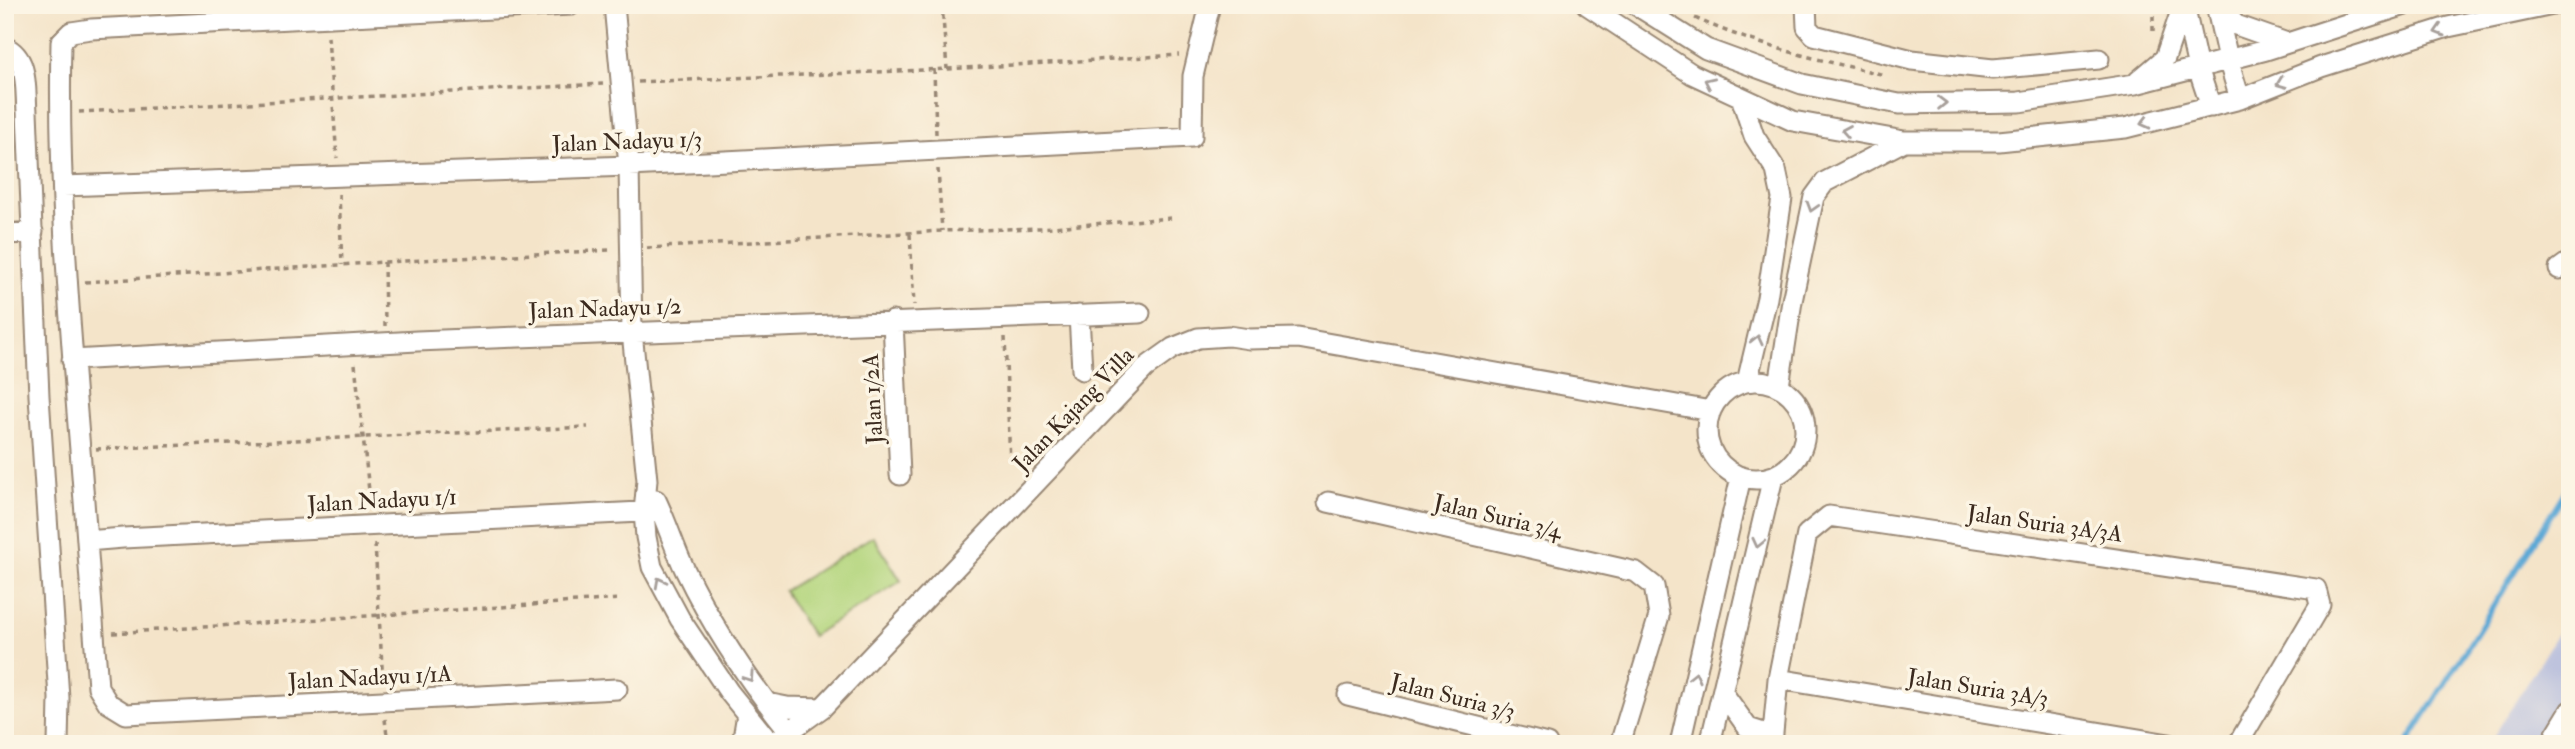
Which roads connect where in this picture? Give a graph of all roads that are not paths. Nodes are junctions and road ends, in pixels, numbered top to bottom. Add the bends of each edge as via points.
1 (571, 5) edge
2 (614, 5) edge
3 (1210, 5) edge
4 (1587, 5) edge
5 (1636, 5) edge
6 (1806, 5) edge
7 (2184, 5) edge
8 (2217, 5) edge
9 (2405, 5) edge
10 (2553, 5) edge
11 (2287, 43) junction
12 (5, 47) edge
13 (2099, 60) dead end
14 (2228, 60) junction
15 (2198, 68) junction
16 (2135, 84) junction
17 (1741, 97) junction
18 (2240, 99) junction
19 (2211, 107) junction
20 (1904, 141) junction
21 (629, 166) junction
22 (63, 186) junction
23 (33, 232) junction
24 (5, 234) edge
25 (1140, 313) dead end
26 (1079, 316) junction
27 (893, 321) junction
28 (632, 332) junction
29 (72, 360) junction
30 (1082, 370) dead end
31 (1747, 382) junction
32 (1779, 386) junction
33 (1711, 411) junction
34 (900, 474) dead end
35 (1741, 477) junction
36 (1773, 477) junction
37 (1328, 502) dead end
38 (653, 511) junction
39 (87, 541) junction
40 (704, 606) junction
41 (680, 619) junction
42 (731, 651) junction
43 (710, 664) junction
44 (1778, 679) junction
45 (617, 689) dead end
46 (1723, 693) junction
47 (1348, 695) dead end
48 (766, 703) junction
49 (822, 708) junction
50 (2570, 711) edge
51 (747, 714) junction
52 (790, 732) junction
53 (1772, 740) edge
54 (58, 744) edge
55 (742, 744) edge
56 (772, 744) edge
57 (1547, 744) edge
58 (1620, 744) edge
59 (1680, 744) edge
60 (1710, 744) edge
61 (2169, 744) edge
62 (2238, 744) edge
63 (2550, 744) edge

1 - 22 street via 71,32 61,42
2 - 21 street
3 - 21 street, Jalan Nadayu 1/3 via 1194,76 1192,137
17 -> 4 street via 1692,74
5 -> 16 street via 1718,54 1802,84 1899,104 2019,102
6 - 13 street via 1807,27 1814,35 1912,60 1993,69
7 - 15 street
7 - 16 street via 2165,58
8 - 11 street via 2236,25
8 - 14 street
9 - 11 street
10 -> 18 street via 2448,27 2321,67
11 - 14 street
12 - 23 street via 23,64
14 - 15 street
14 - 18 street
15 - 16 street
15 - 19 street
20 -> 17 street via 1797,122
31 -> 17 street via 1767,298 1782,198 1776,170 1754,136
18 - 19 street
19 -> 20 street via 2124,128 1999,141
20 -> 32 street via 1825,182 1814,197
21 - 22 street, Jalan Nadayu 1/3
21 - 28 street
22 - 29 street
23 - 24 street
23 - 54 street
25 - 26 street, Jalan Nadayu 1/2
26 - 27 street, Jalan Nadayu 1/2
26 - 30 street
27 - 28 street, Jalan Nadayu 1/2
27 - 34 street, Jalan 1/2A
28 - 29 street, Jalan Nadayu 1/2
28 - 38 street
29 - 39 street
31 - 32 street
31 - 33 street via 1732,387
32 - 36 street via 1801,410 1805,442 1798,457
33 - 35 street via 1707,426 1715,458
33 - 49 street, Jalan Kajang Villa via 1298,338 1198,338 1173,348 1145,368
35 - 36 street
59 -> 35 street
36 -> 46 street
37 - 58 street, Jalan Suria 3/4 via 1636,572 1654,586 1659,616
38 - 39 street, Jalan Nadayu 1/1
38 - 40 street
41 -> 38 street via 652,567
39 - 45 street, Jalan Nadayu 1/1A via 98,687 108,703 127,713
40 - 41 street
40 - 42 street
41 - 43 street
42 - 43 street
42 -> 48 street
43 - 51 street
44 - 53 street, Jalan Suria 3A/3A
44 - 61 street, Jalan Suria 3A/3
44 - 62 street, Jalan Suria 3A/3A via 1807,534 1829,516 2316,589 2320,605
46 - 53 street via 1748,728
46 - 60 street
47 - 57 street, Jalan Suria 3/3
48 - 49 street
48 - 52 street
49 - 52 street, Jalan Kajang Villa
50 - 63 street
51 - 55 street
51 - 56 street
52 - 56 street, Jalan Kajang Villa

